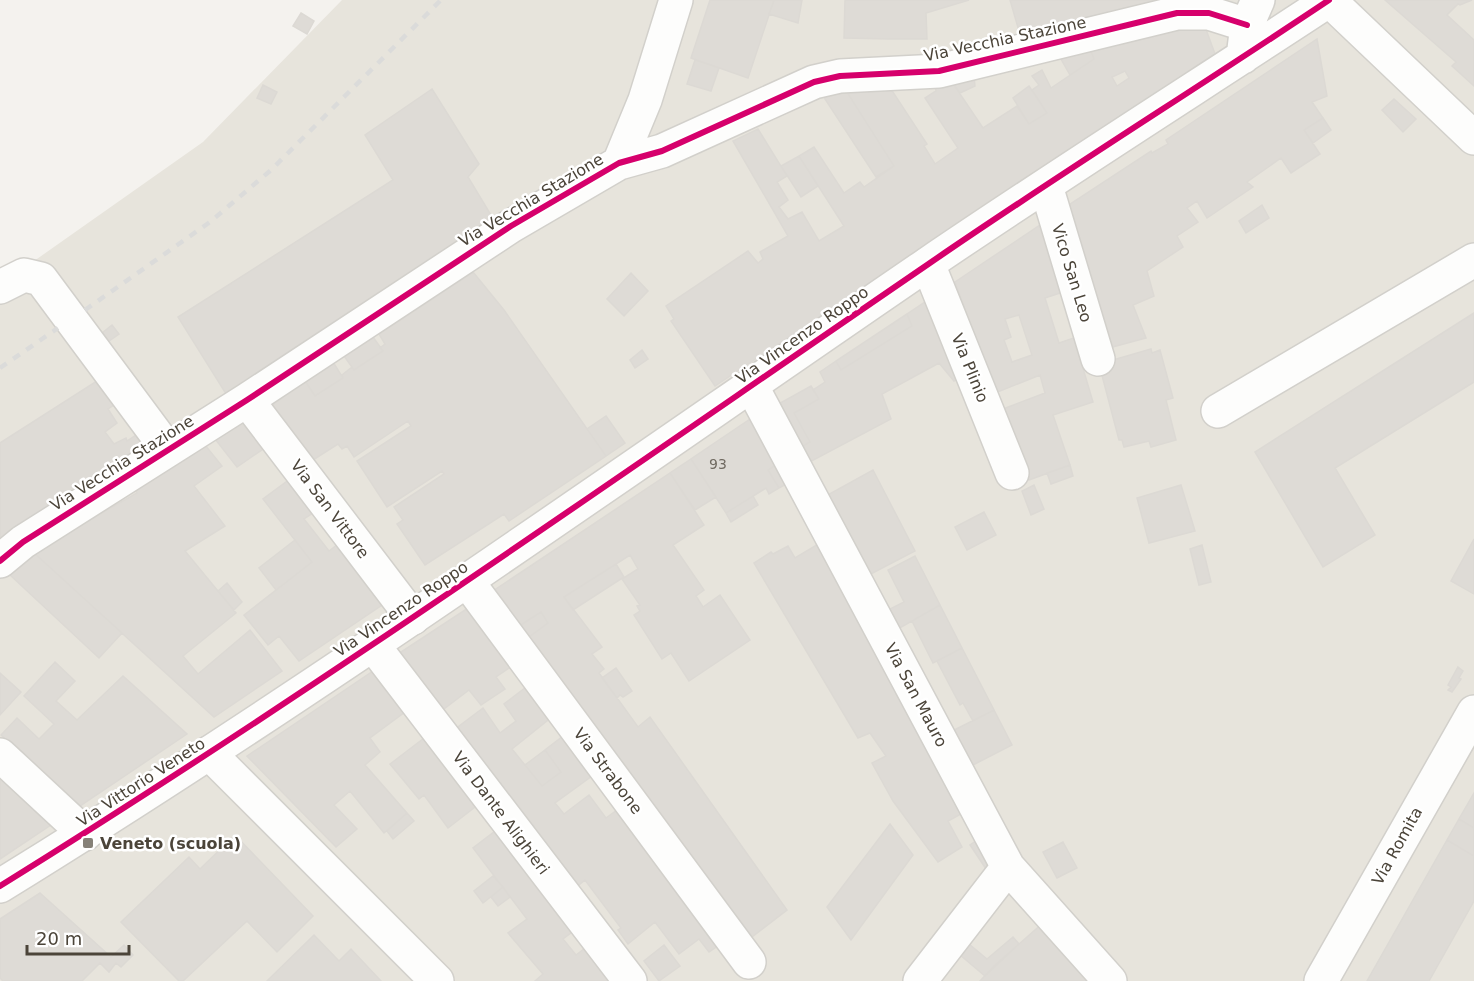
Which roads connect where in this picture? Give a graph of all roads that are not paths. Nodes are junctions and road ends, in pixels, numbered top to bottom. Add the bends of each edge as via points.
1 (676, 0) edge
2 (1329, 0) edge
3 (1253, 12) edge
4 (1243, 57) junction
5 (1474, 138) edge
6 (620, 163) junction
7 (1046, 186) junction
8 (1474, 260) edge
9 (928, 264) junction
10 (0, 287) edge
11 (1098, 359) dead end
12 (752, 387) junction
13 (247, 400) junction
14 (1218, 411) dead end
15 (168, 450) junction
16 (1012, 473) dead end
17 (0, 561) edge
18 (467, 581) junction
19 (413, 618) junction
20 (373, 645) junction
21 (294, 696) joint
22 (1474, 712) edge
23 (210, 753) junction
24 (0, 755) edge
25 (85, 834) junction
26 (1008, 867) junction
27 (0, 886) edge
28 (749, 962) dead end
29 (437, 981) edge
30 (630, 981) edge
31 (920, 981) edge
32 (1110, 981) edge
33 (1321, 981) edge

1 - 6 street via 645,100
2 - 4 street, Via Vincenzo Roppo
2 - 5 street
3 - 4 street
3 - 6 street, Via Vecchia Stazione via 1177,13 939,70 840,76 814,82 662,152
4 - 7 street, Via Vincenzo Roppo
6 - 13 street, Via Vecchia Stazione via 511,226
7 - 9 street, Via Vincenzo Roppo
7 - 11 street, Vico San Leo
8 - 14 street
9 - 12 street, Via Vincenzo Roppo
9 - 16 street, Via Plinio
10 - 15 street via 24,275 41,279
12 - 18 street, Via Vincenzo Roppo
12 - 26 street, Via San Mauro
13 - 15 street, Via Vecchia Stazione
13 - 19 street, Via San Vittore
15 - 17 street, Via Vecchia Stazione via 23,542
18 - 19 street, Via Vincenzo Roppo
18 - 28 street, Via Strabone
19 - 20 street, Via Vincenzo Roppo
20 - 21 street, Via Vincenzo Roppo
20 - 30 street, Via Dante Alighieri
21 - 23 street, Via Vittorio Veneto
22 - 33 street, Via Romita
23 - 25 street, Via Vittorio Veneto
23 - 29 street
24 - 25 street
25 - 27 street, Via Vittorio Veneto
26 - 31 street
26 - 32 street, Via San Mauro

